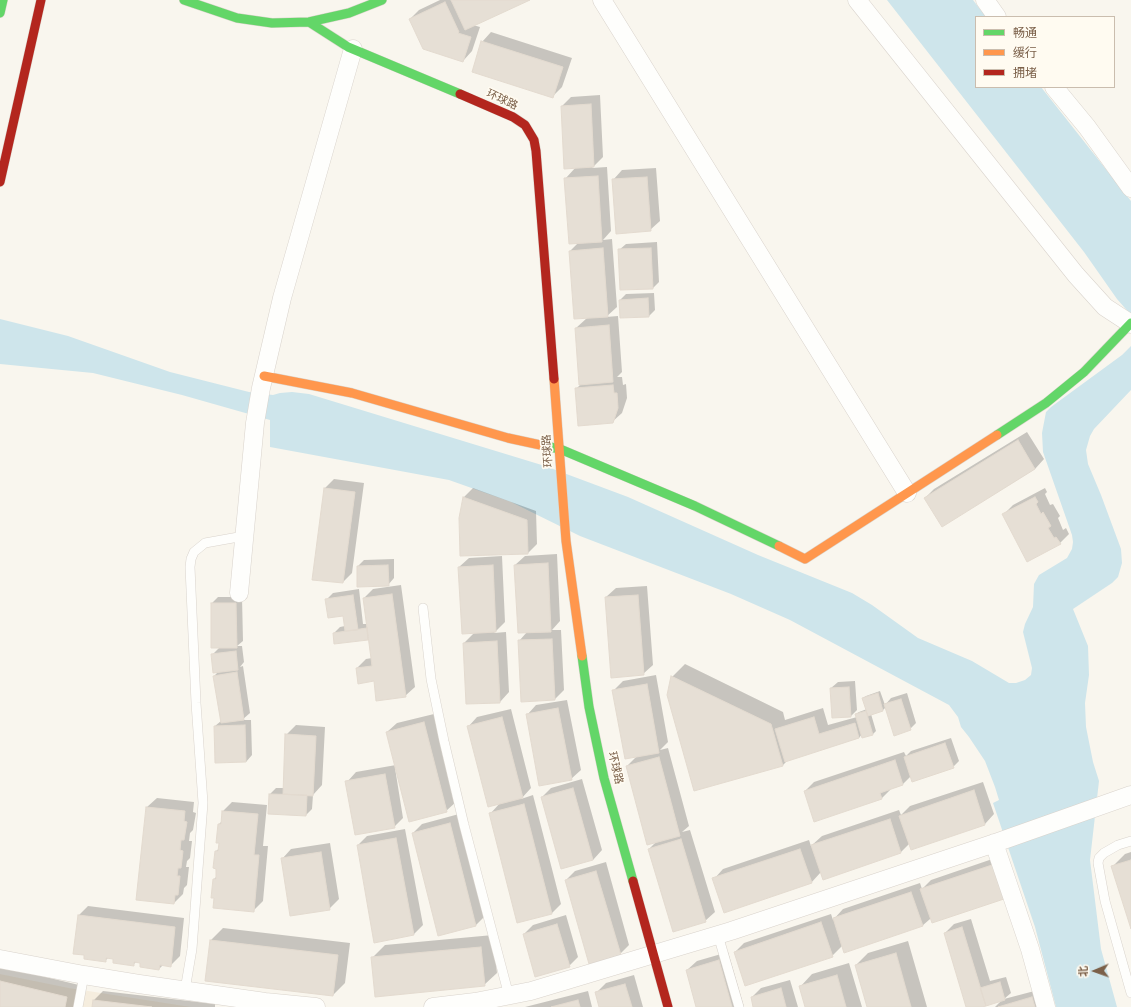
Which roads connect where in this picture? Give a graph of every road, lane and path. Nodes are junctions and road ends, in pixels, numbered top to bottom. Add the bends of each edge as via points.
1 (3, 0) edge
2 (41, 0) edge
3 (382, 0) edge
4 (602, 0) edge
5 (857, 0) edge
6 (985, 0) edge
7 (191, 1) edge
8 (0, 13) edge
9 (997, 16) edge
10 (310, 22) junction
11 (353, 49) junction
12 (1055, 88) edge
13 (0, 182) edge
14 (1131, 188) edge
15 (1131, 324) edge
16 (262, 382) junction
17 (560, 454) junction
18 (907, 493) junction
19 (244, 536) junction
20 (239, 593) dead end
21 (423, 608) dead end
22 (1131, 795) edge
23 (1131, 841) edge
24 (996, 842) junction
25 (718, 935) junction
26 (653, 954) junction
27 (0, 959) edge
28 (84, 975) junction
29 (185, 990) junction
30 (1131, 993) edge
31 (509, 996) junction
32 (219, 1001) edge
33 (78, 1007) edge
34 (316, 1007) edge
35 (433, 1007) edge
36 (668, 1007) edge
37 (739, 1007) edge
38 (1046, 1007) edge

1 - 8 street
2 - 13 street
3 - 10 street via 349,13
4 - 18 street
5 - 15 street via 1076,275 1105,307
6 - 9 street
7 - 10 street via 237,18 254,21
10 - 11 street, 环球路
11 - 16 street via 282,298
11 - 17 street, 环球路 via 513,117 530,131 536,151
12 - 14 street
15 - 18 street via 1084,372 1046,403
16 - 17 street via 352,392
16 - 19 street via 255,423
17 - 18 street via 695,506 805,559
17 - 26 street, 环球路 via 566,541 590,707 604,778
19 - 20 street
19 - 29 lane via 204,543 194,552 191,559 196,703 203,803 192,949
21 - 31 lane via 431,679 444,741
22 - 24 street
23 - 30 lane via 1104,853 1098,863 1105,900
24 - 25 street
24 - 38 street
25 - 26 street
25 - 37 lane
26 - 31 street
26 - 36 street, 环球路
27 - 28 street
28 - 29 street
28 - 33 lane
29 - 32 street
31 - 35 street
32 - 34 street

